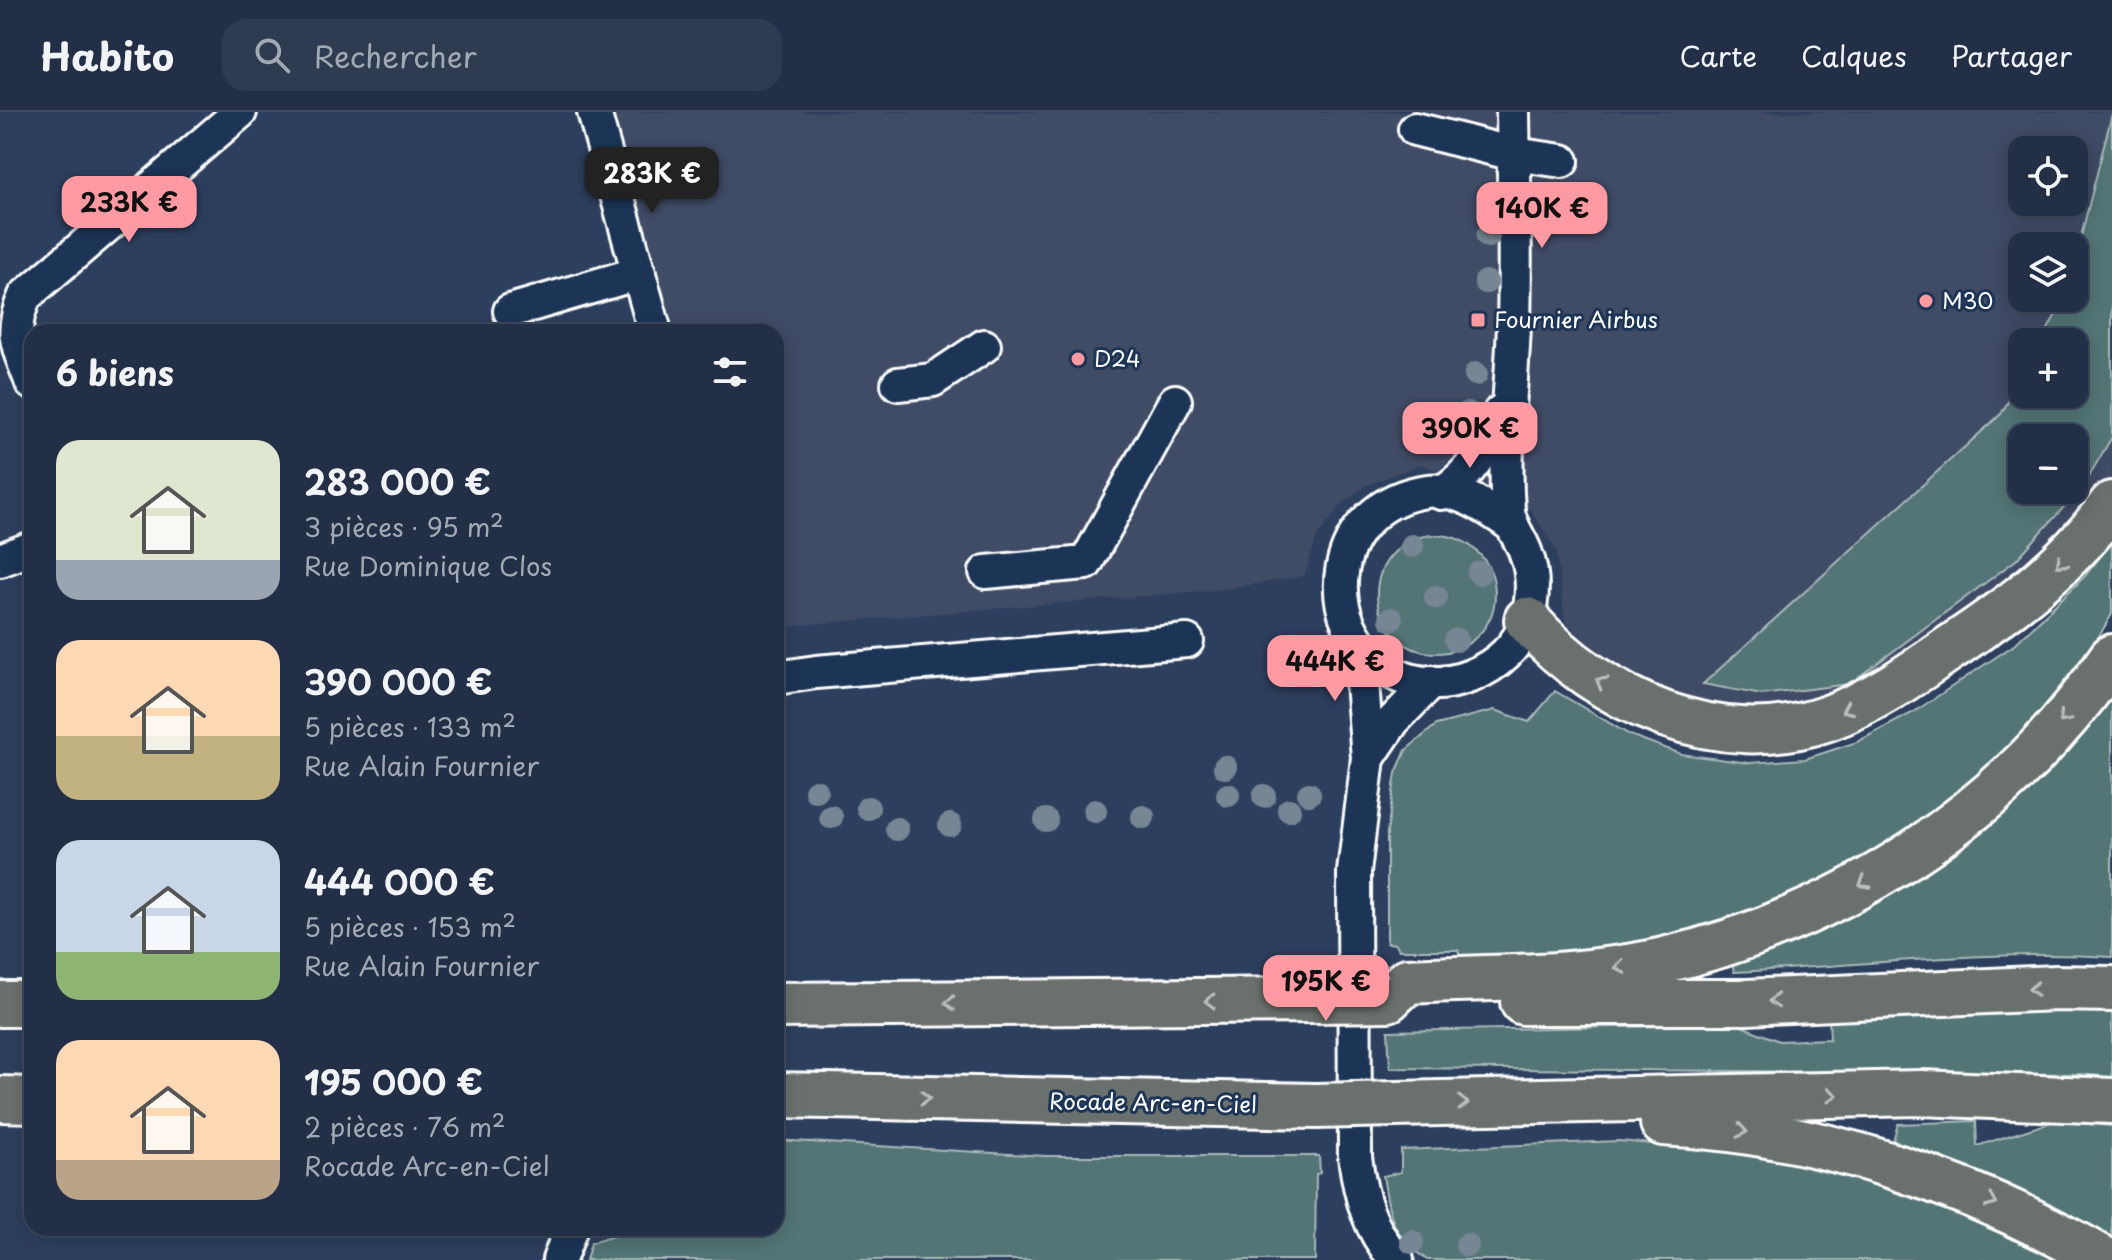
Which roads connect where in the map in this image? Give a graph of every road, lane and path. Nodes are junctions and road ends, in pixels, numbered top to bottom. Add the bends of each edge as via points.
1 (240, 112) edge
2 (594, 112) edge
3 (1513, 112) edge
4 (1415, 129) dead end
5 (1514, 154) junction
6 (1562, 161) dead end
7 (639, 273) junction
8 (510, 311) dead end
9 (653, 324) edge
10 (984, 346) dead end
11 (24, 360) edge
12 (898, 384) dead end
13 (1509, 387) junction
14 (1175, 401) dead end
15 (1441, 493) junction
16 (2112, 504) edge
17 (1510, 524) junction
18 (24, 551) edge
19 (0, 560) edge
20 (986, 572) dead end
21 (1527, 620) junction
22 (1187, 641) dead end
23 (1359, 645) junction
24 (2112, 657) edge
25 (784, 677) edge
26 (1431, 682) junction
27 (1368, 758) junction
28 (2112, 989) edge
29 (1388, 999) junction
30 (0, 1004) edge
31 (24, 1004) edge
32 (784, 1005) edge
33 (784, 1095) edge
34 (0, 1099) edge
35 (24, 1100) edge
36 (2112, 1101) edge
37 (1530, 1102) junction
38 (568, 1236) edge
39 (559, 1260) edge
40 (1397, 1260) edge
41 (2105, 1260) edge

1 - 11 street via 25,296 15,317
2 - 7 street
3 - 5 street
4 - 5 street
5 - 6 street
5 - 13 street
7 - 8 street
7 - 9 street
10 - 12 street via 933,380
13 - 15 street via 1491,438 1460,481
13 - 17 street via 1505,442
14 - 20 street via 1086,563
15 - 17 street via 1484,506
15 - 23 street via 1429,491 1388,503 1365,522 1346,551 1339,583 1344,617
16 -> 21 highway via 2076,549 1993,619 1891,687 1803,725 1724,729 1656,711 1585,672
17 - 21 street via 1526,554 1533,588
18 - 19 street
21 - 26 street via 1498,661 1463,680
22 - 25 street
23 - 26 street via 1393,673
23 - 27 street
24 -> 29 highway via 2061,722 1977,805 1928,844 1833,901 1716,946 1658,961 1591,972 1407,981
26 - 27 street via 1393,721
27 - 40 street via 1354,872 1355,1157 1360,1196 1372,1225
28 -> 29 highway via 1630,1004
29 -> 32 highway, bridge
30 - 31 highway
33 -> 37 highway, Rocade Arc-en-Ciel, bridge via 1316,1106
34 - 35 highway
37 -> 36 highway, Rocade Arc-en-Ciel via 1921,1093
37 -> 41 highway via 1558,1120 1700,1125 1864,1157 1993,1202
38 - 39 street

